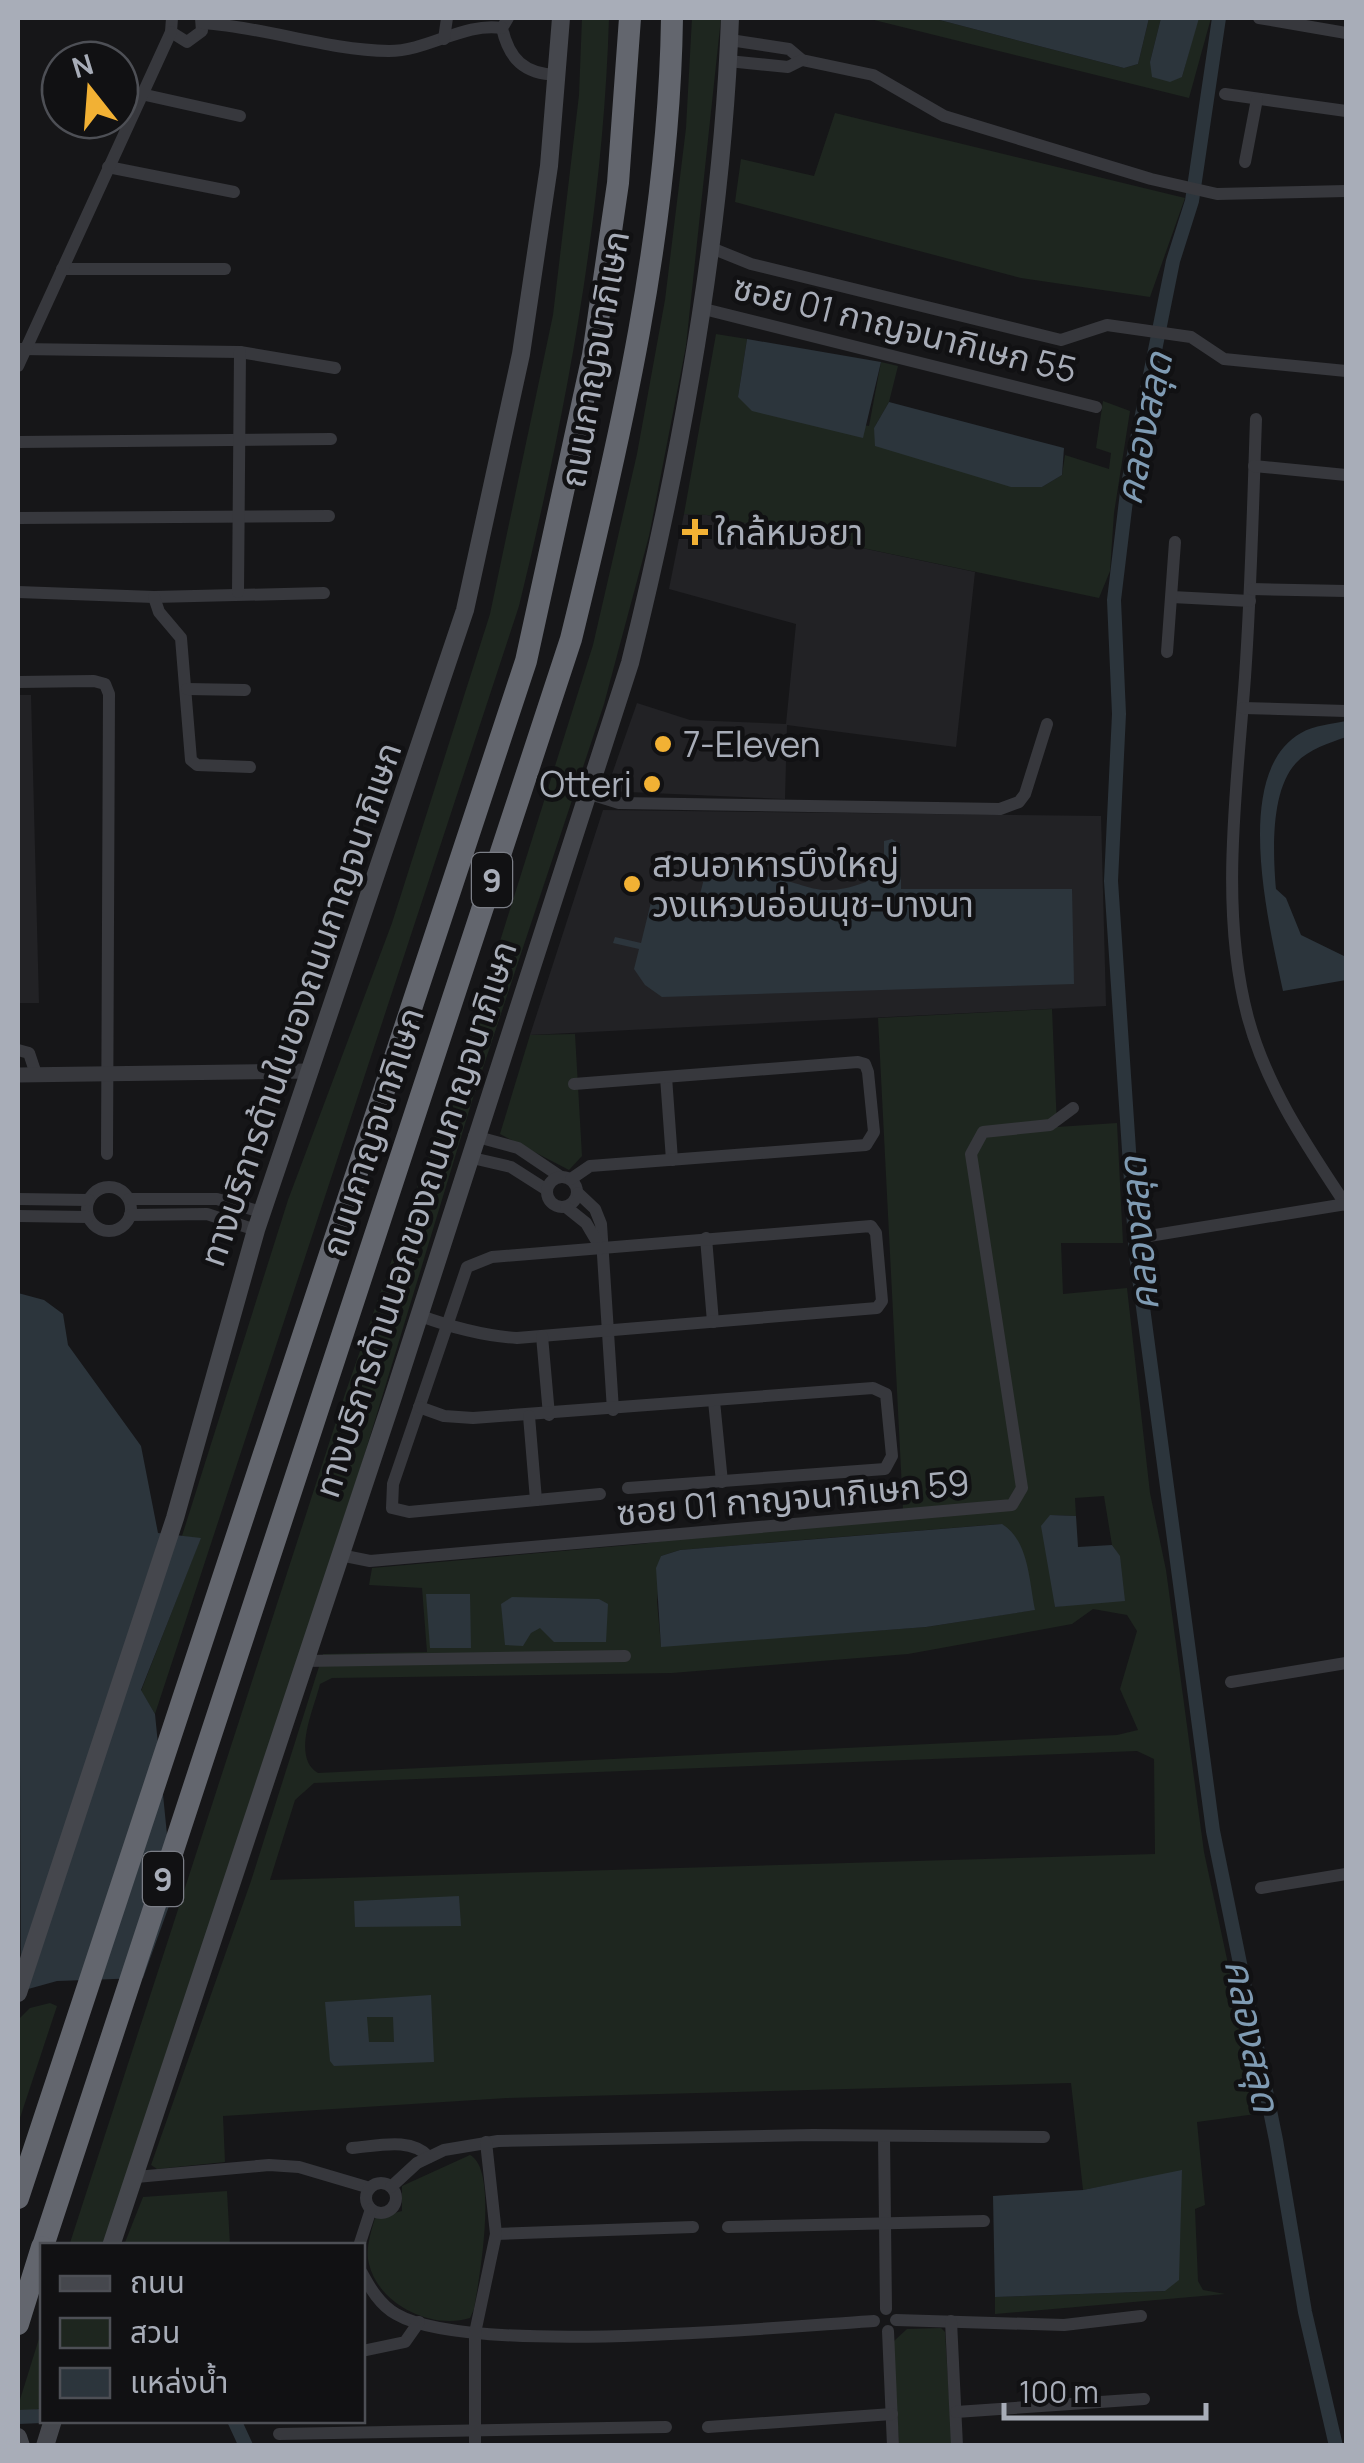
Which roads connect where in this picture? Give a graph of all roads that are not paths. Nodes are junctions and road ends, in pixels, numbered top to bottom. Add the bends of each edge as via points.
1 (447, 18) edge
2 (561, 18) edge
3 (630, 18) edge
4 (672, 18) edge
5 (730, 18) edge
6 (1259, 18) edge
7 (202, 20) edge
8 (505, 22) edge
9 (172, 25) edge
10 (1346, 33) edge
11 (444, 40) junction
12 (730, 40) junction
13 (802, 60) junction
14 (728, 61) junction
15 (557, 74) junction
16 (141, 94) junction
17 (1224, 94) dead end
18 (1257, 99) junction
19 (1346, 111) edge
20 (240, 116) dead end
21 (1245, 162) dead end
22 (108, 167) junction
23 (1346, 191) edge
24 (234, 192) dead end
25 (709, 247) junction
26 (62, 269) junction
27 (226, 269) dead end
28 (700, 308) junction
29 (21, 349) edge
30 (240, 352) junction
31 (18, 366) edge
32 (335, 368) dead end
33 (1346, 371) edge
34 (1096, 406) dead end
35 (1256, 418) dead end
36 (239, 440) junction
37 (330, 440) dead end
38 (18, 442) edge
39 (1254, 466) junction
40 (1346, 474) edge
41 (330, 516) dead end
42 (239, 517) junction
43 (18, 518) edge
44 (1175, 542) dead end
45 (1346, 591) edge
46 (18, 592) edge
47 (238, 592) junction
48 (324, 592) dead end
49 (1251, 595) junction
50 (154, 597) junction
51 (1172, 597) junction
52 (1167, 652) dead end
53 (18, 682) edge
54 (187, 690) junction
55 (245, 690) dead end
56 (1243, 708) junction
57 (1346, 711) edge
58 (1047, 724) dead end
59 (250, 767) dead end
60 (590, 794) junction
61 (18, 1050) edge
62 (310, 1071) junction
63 (18, 1074) edge
64 (36, 1074) junction
65 (106, 1074) junction
66 (666, 1077) junction
67 (574, 1084) dead end
68 (1073, 1108) dead end
69 (474, 1136) junction
70 (108, 1154) dead end
71 (468, 1156) junction
72 (672, 1160) junction
73 (566, 1178) junction
74 (547, 1190) junction
75 (578, 1193) junction
76 (18, 1199) edge
77 (129, 1199) junction
78 (89, 1200) junction
79 (1346, 1204) edge
80 (566, 1207) junction
81 (130, 1215) junction
82 (18, 1216) edge
83 (88, 1217) junction
84 (259, 1221) junction
85 (1150, 1236) dead end
86 (706, 1238) junction
87 (600, 1247) junction
88 (418, 1315) junction
89 (713, 1322) junction
90 (447, 1325) junction
91 (607, 1330) junction
92 (542, 1336) junction
93 (714, 1401) junction
94 (419, 1407) junction
95 (613, 1410) junction
96 (549, 1414) junction
97 (530, 1416) junction
98 (722, 1482) junction
99 (628, 1488) dead end
100 (600, 1494) dead end
101 (536, 1500) junction
102 (340, 1555) junction
103 (625, 1656) dead end
104 (305, 1660) junction
105 (1346, 1663) edge
106 (1231, 1682) dead end
107 (1346, 1874) edge
108 (1261, 1888) dead end
109 (18, 1993) edge
110 (884, 2136) junction
111 (1044, 2137) dead end
112 (486, 2142) junction
113 (352, 2148) dead end
114 (429, 2157) junction
115 (136, 2176) junction
116 (390, 2186) junction
117 (370, 2188) junction
118 (18, 2198) edge
119 (371, 2209) junction
120 (984, 2221) dead end
121 (883, 2222) junction
122 (693, 2227) dead end
123 (728, 2227) dead end
124 (496, 2234) junction
125 (44, 2243) edge
126 (112, 2243) edge
127 (360, 2243) edge
128 (40, 2255) edge
129 (365, 2277) edge
130 (886, 2309) junction
131 (1141, 2316) dead end
132 (874, 2321) junction
133 (951, 2321) junction
134 (418, 2322) junction
135 (18, 2324) edge
136 (892, 2326) junction
137 (475, 2333) junction
138 (365, 2350) edge
139 (1144, 2399) dead end
140 (956, 2412) junction
141 (892, 2414) junction
142 (666, 2427) dead end
143 (708, 2427) dead end
144 (475, 2430) junction
145 (279, 2434) dead end
146 (18, 2437) edge
147 (20, 2446) edge
148 (476, 2446) edge
149 (894, 2446) edge
150 (957, 2446) edge

1 - 11 street
2 - 15 main road, ทางบริการด้านในของถนนกาญจนาภิเษก
3 - 118 highway, ถนนกาญจนาภิเษก / 9 via 618,184 593,356 526,661
4 - 125 highway, ถนนกาญจนาภิเษก / 9 via 648,274 620,443 571,639
5 - 12 main road, ทางบริการด้านนอกของถนนกาญจนาภิเษก
6 - 10 street
7 - 9 street via 199,36 187,42
7 - 11 street via 392,51
8 - 11 street
8 - 15 street via 506,47 517,64
9 - 16 street
12 - 13 street via 789,49
12 - 14 main road, ทางบริการด้านนอกของถนนกาญจนาภิเษก
13 - 14 street via 788,67
13 - 23 street via 873,75 944,116 1151,179 1217,194
14 - 25 main road, ทางบริการด้านนอกของถนนกาญจนาภิเษก
15 - 62 main road, ทางบริการด้านในของถนนกาญจนาภิเษก via 521,354 465,610
16 - 20 street
16 - 22 street
17 - 18 street
18 - 19 street
18 - 21 street
22 - 24 street
22 - 26 street
25 - 28 main road, ทางบริการด้านนอกของถนนกาญจนาภิเษก
25 - 33 street via 752,264 1061,340 1107,325 1190,336 1224,359
26 - 27 street
26 - 29 street
28 - 34 street, ซอย 01 กาญจนากิเษก 55
28 - 60 main road, ทางบริการด้านนอกของถนนกาญจนาภิเษก via 658,549
29 - 30 street
29 - 31 street
30 - 32 street
30 - 36 street
35 - 39 street
36 - 37 street
36 - 38 street
36 - 42 street
39 - 40 street
39 - 49 street
41 - 42 street
42 - 43 street
42 - 47 street
44 - 51 street
45 - 49 street
46 - 50 street
47 - 48 street
47 - 50 street
49 - 51 street
49 - 56 street
50 - 54 street via 182,638
51 - 52 street
53 - 65 street via 94,681 109,694
54 - 55 street
54 - 59 street via 193,763
56 - 57 street
56 - 79 street via 1234,912 1238,970 1259,1052 1280,1101
58 - 60 street via 1025,794 1000,809 619,803
60 - 69 main road, ทางบริการด้านนอกของถนนกาญจนาภิเษก
61 - 64 street via 29,1053
62 - 65 street
62 - 84 main road, ทางบริการด้านในของถนนกาญจนาภิเษก
63 - 64 street
64 - 65 street
65 - 70 street
66 - 67 street
66 - 72 street
66 - 72 street via 858,1062 868,1072 874,1132 866,1145
68 - 102 street, ซอย 01 กาญจนาภิเษก 59 via 1050,1125 983,1132 971,1154 1022,1488 1012,1505 370,1561
69 - 71 main road, ทางบริการด้านนอกของถนนกาญจนาภิเษก
69 - 73 street via 518,1148
71 - 74 street via 510,1168
71 - 88 main road, ทางบริการด้านนอกของถนนกาญจนาภิเษก
72 - 73 street via 582,1168
73 - 74 street
73 - 75 street
74 - 80 street via 552,1204
75 - 80 street
75 - 87 street via 601,1224
76 - 78 street
77 - 78 street via 110,1187
77 - 81 street
77 - 84 street via 218,1199
78 - 83 street
79 - 85 street
80 - 87 street
81 - 83 street via 110,1231
81 - 84 street
82 - 83 street
84 - 109 main road, ทางบริการด้านในของถนนกาญจนาภิเษก via 176,1518
86 - 87 street
86 - 89 street
86 - 89 street via 865,1224 876,1233 881,1290 877,1308
87 - 90 street via 474,1260
87 - 91 street
88 - 90 street
88 - 102 main road, ทางบริการด้านนอกของถนนกาญจนาภิเษก
89 - 91 street
90 - 92 street via 488,1336
90 - 94 street
91 - 92 street
91 - 95 street
92 - 96 street
93 - 95 street
93 - 98 street
93 - 98 street via 880,1388 886,1394 892,1456 885,1469
94 - 97 street via 456,1418
94 - 101 street via 393,1484 392,1508
95 - 96 street
96 - 97 street
97 - 101 street
98 - 99 street
100 - 101 street
102 - 104 main road, ทางบริการด้านนอกของถนนกาญจนาภิเษก
103 - 104 street
104 - 115 main road, ทางบริการด้านนอกของถนนกาญจนาภิเษก
105 - 106 street
107 - 108 street
110 - 111 street
110 - 112 street
110 - 121 street
112 - 114 street
112 - 124 street
113 - 114 street via 408,2145
114 - 116 street
115 - 117 street via 269,2165
115 - 126 main road, ทางบริการด้านนอกของถนนกาญจนาภิเษก
116 - 117 street
116 - 119 street via 392,2208
117 - 119 street
119 - 127 street
120 - 121 street
121 - 123 street
121 - 130 street
122 - 124 street
124 - 137 street
128 - 135 highway, ถนนกาญจนาภิเษก / 9
129 - 134 street via 384,2305
130 - 132 street
130 - 136 street
131 - 133 street via 1064,2325
132 - 136 street via 878,2329
132 - 137 street via 684,2333
133 - 136 street
133 - 140 street
134 - 137 street
134 - 138 street via 405,2342
136 - 141 street
137 - 144 street
139 - 140 street
140 - 150 street
141 - 143 street
141 - 149 street
142 - 144 street
144 - 145 street
144 - 148 street
146 - 147 main road

